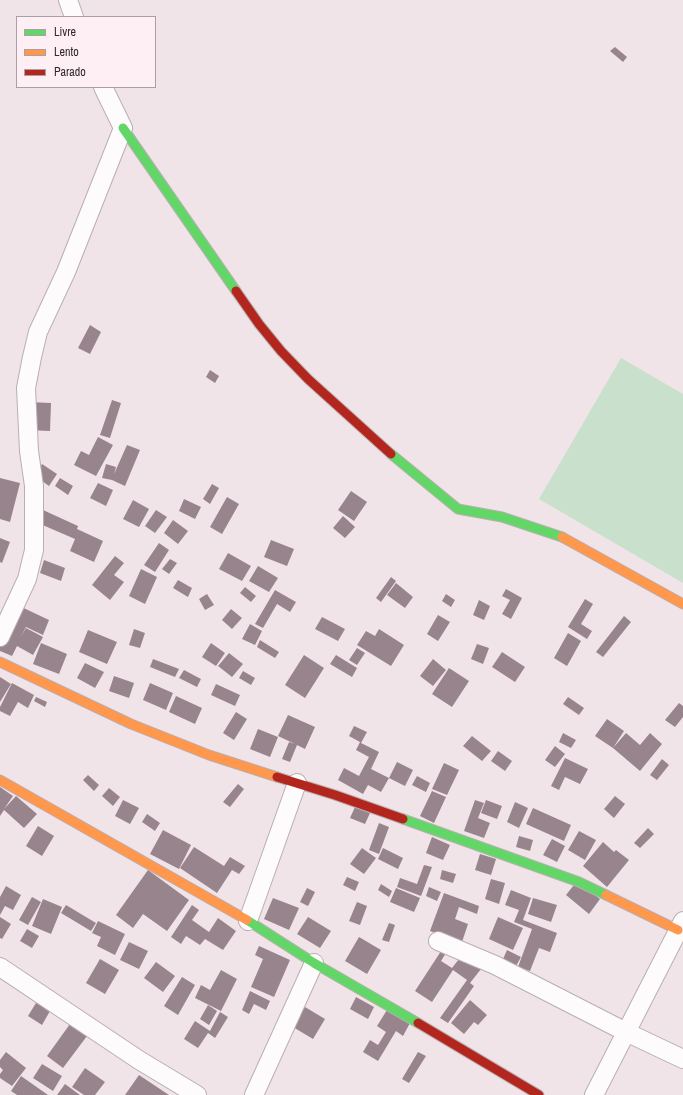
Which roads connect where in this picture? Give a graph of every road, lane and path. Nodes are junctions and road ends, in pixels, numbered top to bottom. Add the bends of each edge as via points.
1 (68, 0) edge
2 (74, 16) edge
3 (103, 88) edge
4 (123, 128) junction
5 (683, 604) edge
6 (0, 637) edge
7 (0, 662) edge
8 (0, 780) edge
9 (297, 783) junction
10 (248, 921) junction
11 (681, 926) edge
12 (438, 941) dead end
13 (314, 963) junction
14 (0, 967) edge
15 (626, 1032) junction
16 (683, 1059) edge
17 (197, 1095) edge
18 (254, 1095) edge
19 (539, 1095) edge
20 (594, 1095) edge

1 - 2 street
3 - 4 street
4 - 5 street via 259,324 277,346 308,379 392,454 458,509 502,517 566,538
4 - 6 street via 66,272 38,332 26,388 29,451 34,486 34,550 27,579
7 - 9 street via 132,724 209,755
8 - 10 street
9 - 10 street
9 - 11 street via 579,882
10 - 13 street
11 - 15 street
12 - 15 street via 495,965
13 - 18 street
13 - 19 street
14 - 17 street via 139,1060
15 - 16 street
15 - 20 street

